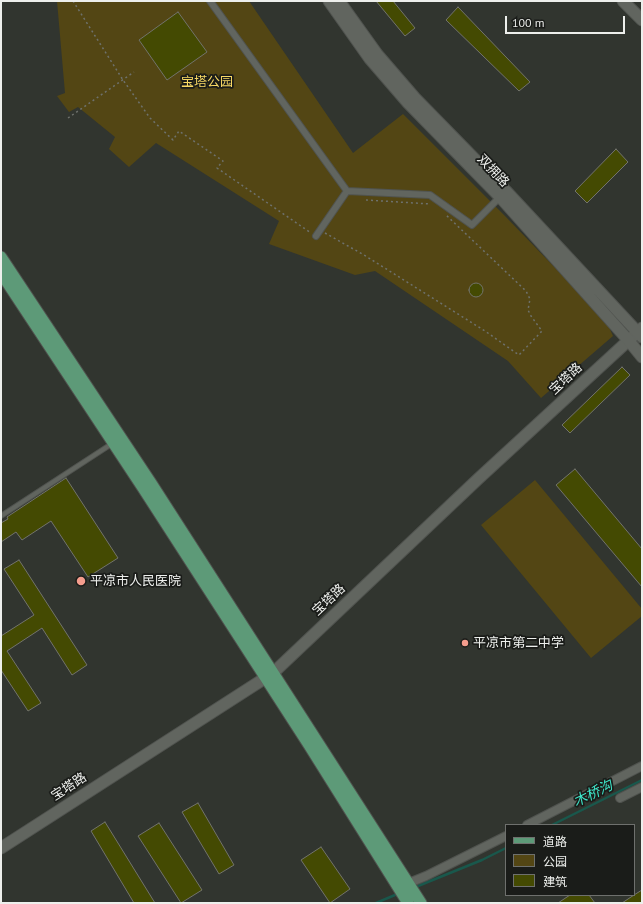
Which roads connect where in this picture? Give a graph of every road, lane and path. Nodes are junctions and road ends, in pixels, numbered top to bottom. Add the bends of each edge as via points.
1 (73, 1) edge
2 (210, 1) edge
3 (329, 1) edge
4 (339, 1) edge
5 (623, 1) edge
6 (642, 20) edge
7 (134, 72) dead end
8 (123, 80) junction
9 (68, 118) dead end
10 (347, 191) junction
11 (500, 197) junction
12 (364, 200) dead end
13 (432, 204) dead end
14 (445, 215) dead end
15 (320, 230) junction
16 (316, 236) joint
17 (1, 257) edge
18 (1, 273) edge
19 (641, 332) edge
20 (629, 341) junction
21 (642, 357) edge
22 (114, 443) junction
23 (1, 516) edge
24 (178, 534) junction
25 (269, 675) junction
26 (642, 766) edge
27 (642, 787) edge
28 (620, 798) dead end
29 (529, 824) edge
30 (505, 836) edge
31 (1, 848) edge
32 (403, 885) junction
33 (416, 902) edge

1 - 8 path
2 - 10 street
3 - 11 main road, 双拥路 via 370,59 408,103
4 - 19 main road, 双拥路 via 377,54 414,98
5 - 6 main road
7 - 8 path
8 - 9 path
8 - 16 path via 150,118 173,140 179,131 223,161 218,168
10 - 11 street via 430,195 472,225
10 - 15 street
11 - 20 main road, 双拥路
12 - 13 path
14 - 15 path via 526,291 530,299 528,310 542,331 519,355 486,331
15 - 16 street
17 - 24 main road
18 - 22 main road
19 - 20 main road, 宝塔路
20 - 21 main road, 双拥路
20 - 25 main road, 宝塔路
22 - 23 lane
22 - 24 main road
24 - 25 main road
25 - 31 main road, 宝塔路
25 - 32 main road
26 - 29 street
27 - 28 street
30 - 32 street
32 - 33 main road

